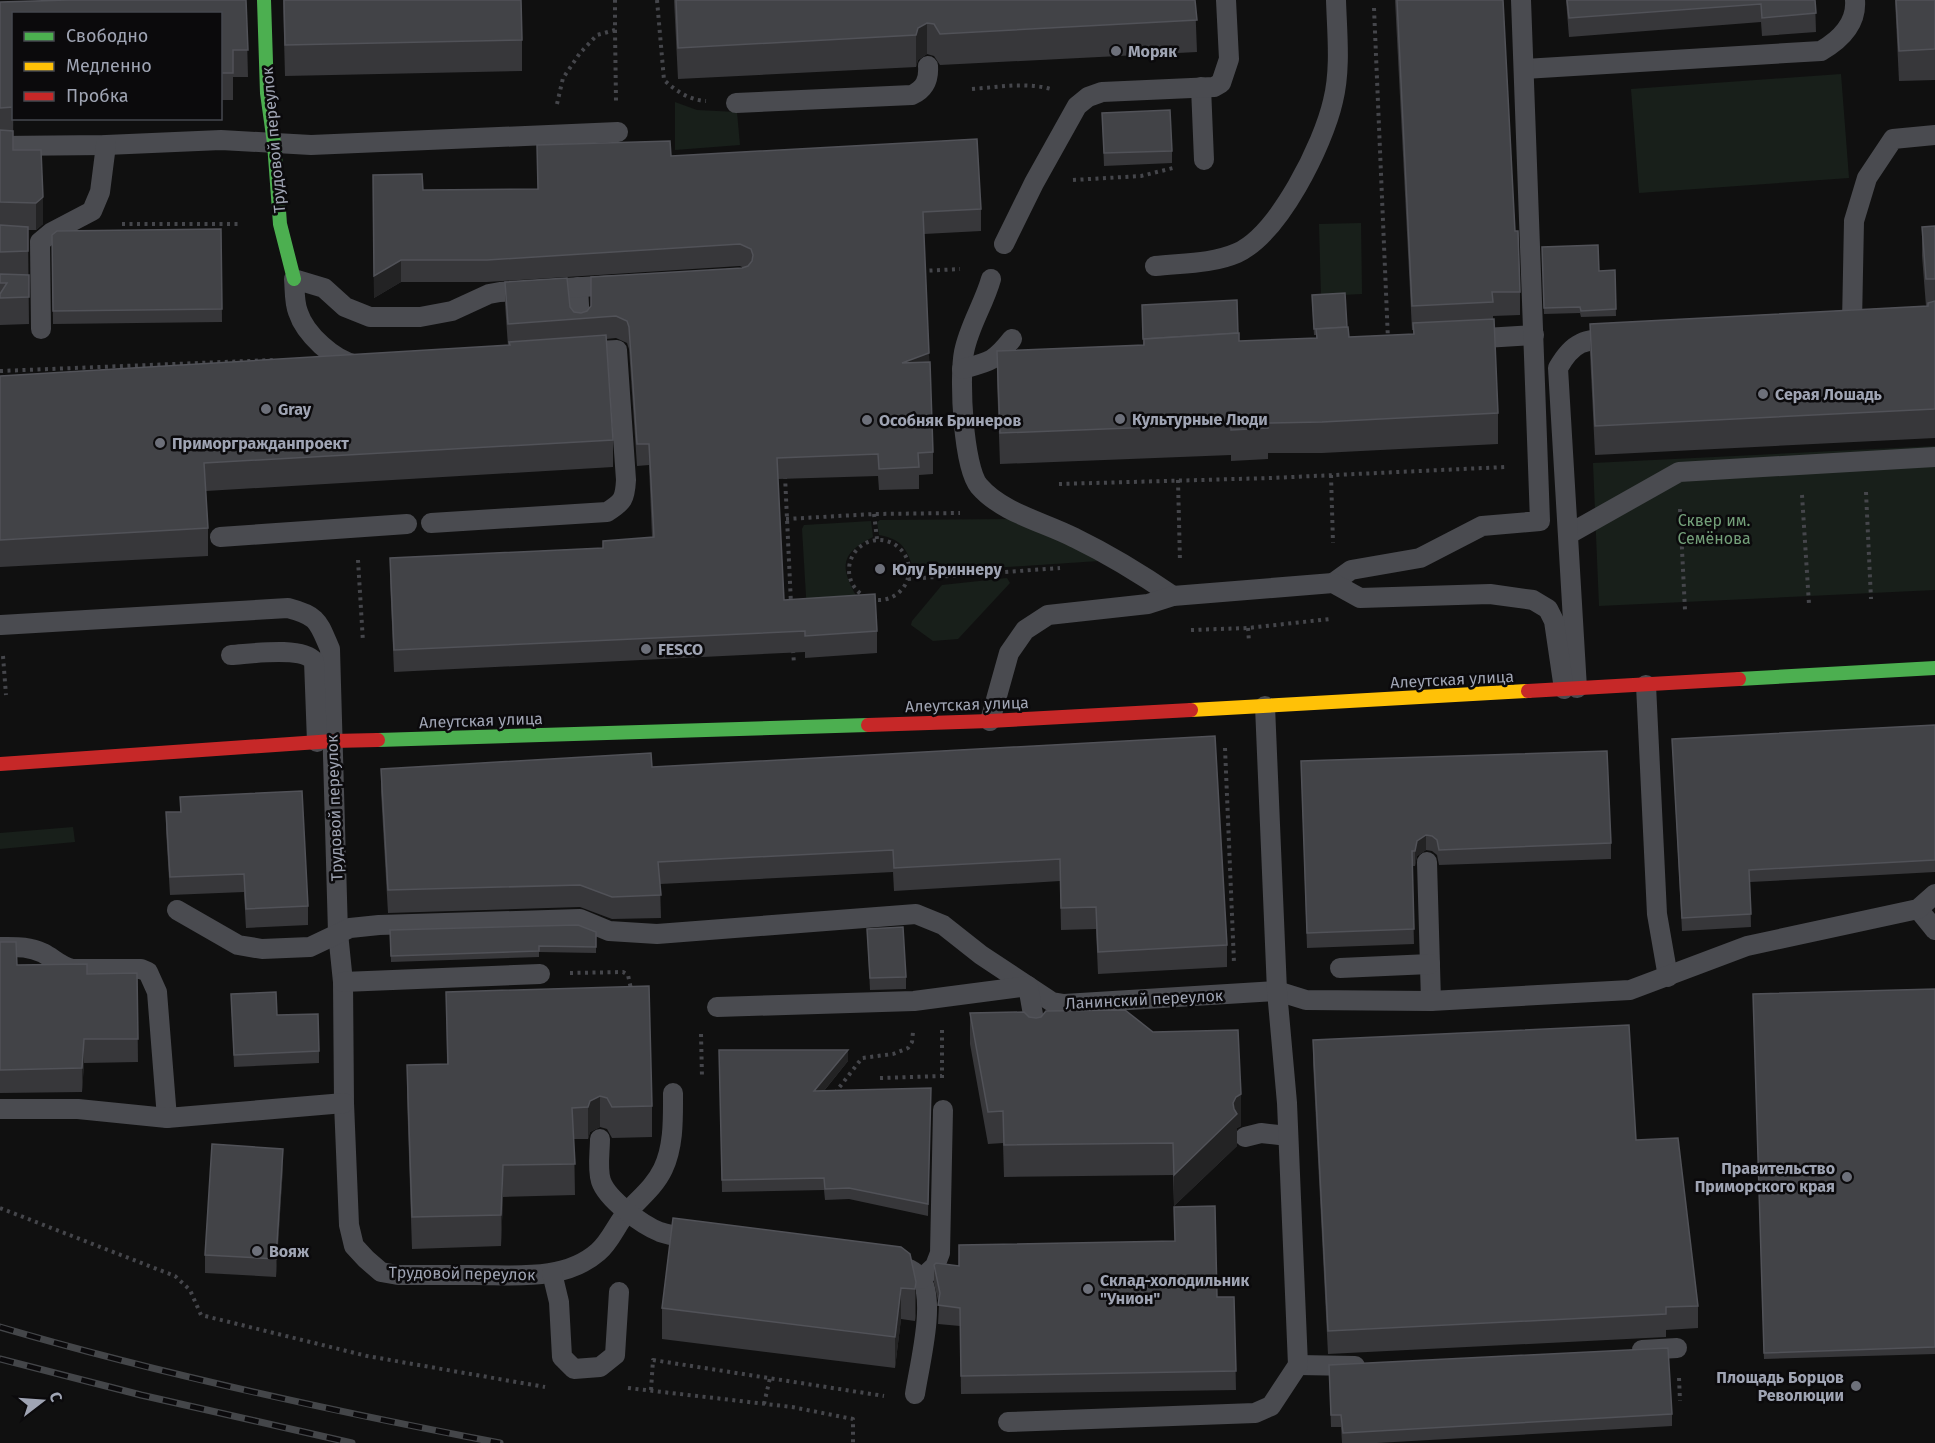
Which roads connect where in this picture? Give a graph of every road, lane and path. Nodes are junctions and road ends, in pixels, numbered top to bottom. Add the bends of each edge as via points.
1 (264, 0) edge
2 (615, 0) edge
3 (657, 0) edge
4 (1226, 0) edge
5 (1336, 0) edge
6 (1521, 0) edge
7 (1855, 0) edge
8 (1374, 8) dead end
9 (615, 30) junction
10 (928, 66) edge
11 (1524, 69) junction
12 (615, 79) dead end
13 (1201, 87) junction
14 (972, 89) dead end
15 (736, 103) joint
16 (1077, 106) junction
17 (618, 132) dead end
18 (554, 135) junction
19 (1935, 135) edge
20 (274, 143) junction
21 (106, 145) junction
22 (0, 146) edge
23 (1204, 160) joint
24 (1034, 183) junction
25 (71, 224) junction
26 (280, 224) junction
27 (1004, 244) dead end
28 (1155, 266) dead end
29 (915, 272) edge
30 (294, 279) junction
31 (990, 281) joint
32 (634, 284) edge
33 (578, 287) junction
34 (580, 322) dead end
35 (1876, 322) edge
36 (1852, 323) junction
37 (1829, 325) edge
38 (41, 329) dead end
39 (1534, 335) junction
40 (1634, 337) edge
41 (1012, 339) dead end
42 (1448, 340) edge
43 (1388, 343) edge
44 (560, 354) edge
45 (283, 359) edge
46 (376, 367) edge
47 (962, 369) junction
48 (0, 371) edge
49 (1935, 457) edge
50 (1864, 461) junction
51 (1512, 464) dead end
52 (1800, 464) junction
53 (1679, 472) junction
54 (785, 473) edge
55 (1331, 475) junction
56 (1178, 480) junction
57 (1059, 484) dead end
58 (1015, 512) junction
59 (874, 514) junction
60 (786, 519) junction
61 (431, 523) dead end
62 (407, 524) dead end
63 (357, 527) junction
64 (1569, 534) junction
65 (220, 537) dead end
66 (877, 539) junction
67 (1334, 549) dead end
68 (1061, 568) dead end
69 (908, 579) junction
70 (1333, 583) junction
71 (1177, 596) junction
72 (1871, 599) dead end
73 (1809, 604) dead end
74 (791, 608) edge
75 (1685, 610) dead end
76 (1331, 614) dead end
77 (1, 625) edge
78 (792, 642) edge
79 (1249, 642) dead end
80 (363, 646) dead end
81 (231, 655) dead end
82 (794, 664) edge
83 (1935, 668) edge
84 (1646, 685) junction
85 (1570, 689) junction
86 (1265, 706) junction
87 (990, 721) junction
88 (325, 742) junction
89 (1225, 748) dead end
90 (0, 764) edge
91 (1427, 862) edge
92 (1935, 894) edge
93 (1918, 909) junction
94 (177, 910) dead end
95 (1935, 930) edge
96 (338, 933) junction
97 (0, 948) edge
98 (1430, 964) junction
99 (1340, 968) dead end
100 (1233, 972) dead end
101 (540, 974) joint
102 (1668, 977) junction
103 (343, 982) junction
104 (1028, 986) junction
105 (1277, 991) junction
106 (631, 993) edge
107 (1431, 1001) junction
108 (717, 1007) joint
109 (942, 1036) dead end
110 (914, 1037) dead end
111 (1035, 1038) edge
112 (942, 1076) junction
113 (702, 1078) dead end
114 (880, 1078) dead end
115 (673, 1093) dead end
116 (830, 1101) edge
117 (344, 1104) junction
118 (0, 1109) edge
119 (943, 1110) joint
120 (167, 1118) junction
121 (1288, 1136) junction
122 (1245, 1137) dead end
123 (600, 1138) edge
124 (0, 1208) edge
125 (627, 1212) junction
126 (712, 1241) edge
127 (872, 1262) edge
128 (552, 1273) junction
129 (921, 1280) junction
130 (619, 1292) dead end
131 (1677, 1348) dead end
132 (1618, 1351) edge
133 (1379, 1364) edge
134 (1298, 1365) junction
135 (770, 1378) junction
136 (553, 1383) dead end
137 (628, 1388) dead end
138 (651, 1390) junction
139 (915, 1394) joint
140 (764, 1404) junction
141 (1008, 1422) dead end
142 (853, 1443) edge

1 - 20 main road, Трудовой переулок via 267,93
2 - 9 path
3 - 15 path via 664,80 678,92 697,100
4 - 13 lane via 1226,73 1214,87
5 - 28 lane via 1338,64 1334,101 1293,195 1274,221 1237,253 1214,260
6 - 11 lane
7 - 11 lane via 1851,23 1834,44 1821,51
8 - 43 path
9 - 12 path
9 - 18 path via 597,35 564,78
10 - 15 lane via 925,84 912,95
11 - 39 lane
13 - 16 lane via 1102,92
13 - 23 lane
14 - 16 path via 1035,85 1055,90
16 - 24 lane
17 - 18 lane
18 - 20 lane via 312,145
19 - 36 lane via 1893,139 1867,178 1854,221
20 - 21 lane via 221,140
20 - 26 main road, Трудовой переулок
21 - 22 lane
21 - 25 lane via 100,192 92,211
23 - 24 path via 1142,176
24 - 27 lane
25 - 26 path
25 - 38 lane via 30,242 29,289
26 - 30 main road, Трудовой переулок
29 - 31 path via 960,269
30 - 33 lane via 324,288 345,307 370,317 420,318 452,311 489,294
30 - 46 lane via 298,313 311,335 337,358 353,365
31 - 47 lane via 967,338
32 - 33 lane
33 - 34 lane
35 - 36 lane
36 - 37 lane
39 - 42 lane
39 - 70 lane via 1540,521 1482,526 1420,558 1351,570
40 - 64 lane via 1587,340 1570,349 1558,368
41 - 47 lane via 991,362
44 - 61 lane via 617,350 627,480 619,504 607,512
45 - 48 path
47 - 58 lane via 972,472 978,485
49 - 50 lane
50 - 52 lane
50 - 72 path
51 - 55 path
52 - 53 lane
52 - 73 path
53 - 64 lane
53 - 75 path
54 - 60 path
55 - 56 path
55 - 67 path
56 - 57 path
56 - 71 path
58 - 59 path
58 - 71 lane via 1074,537
59 - 60 path
59 - 66 path
60 - 74 path
62 - 63 lane
63 - 65 lane
63 - 80 path
64 - 85 lane
66 - 69 path via 899,546 909,567
66 - 69 path via 855,550 850,560 852,584 870,599 882,600 893,597
68 - 69 path
70 - 71 lane
70 - 85 lane via 1360,598 1490,594 1542,604 1554,621
71 - 87 lane via 1148,604 1048,615 1025,630 1009,652
76 - 79 path via 1330,620 1248,628
77 - 88 lane, Трудовой переулок via 288,608 305,613 318,622 330,649
78 - 82 path
81 - 88 lane via 299,652 310,656 314,661
83 - 84 main road, Алеутская улица
84 - 85 main road, Алеутская улица
84 - 102 lane via 1657,914
85 - 86 main road, Алеутская улица
86 - 87 main road, Алеутская улица
86 - 105 lane
87 - 88 main road, Алеутская улица
88 - 90 main road, Алеутская улица
88 - 96 lane, Трудовой переулок
89 - 100 path
91 - 98 lane
92 - 93 lane
93 - 95 lane
93 - 102 lane, Ланинский переулок via 1747,946
94 - 96 lane, Ланинский переулок via 238,945 262,949 310,947
96 - 103 lane, Трудовой переулок
96 - 104 lane, Ланинский переулок via 379,925 580,920 609,931 657,934 916,914 943,925
97 - 120 lane via 27,947 72,969 148,972 157,992
98 - 99 lane
98 - 107 lane
101 - 103 lane
101 - 106 path via 623,972 628,975
102 - 107 lane, Ланинский переулок via 1630,990
103 - 117 lane, Трудовой переулок
104 - 105 lane, Ланинский переулок via 1052,1002 1064,1004
104 - 108 lane via 914,1001
104 - 111 lane
105 - 107 lane, Ланинский переулок via 1306,1000
105 - 121 lane
108 - 113 path via 703,1013
109 - 112 path
110 - 116 path via 902,1051 862,1058
112 - 114 path
112 - 119 path
115 - 125 lane, Трудовой переулок via 672,1128 663,1169
117 - 120 lane
117 - 128 lane, Трудовой переулок via 349,1225 354,1246 381,1272 537,1276
118 - 120 lane via 78,1109
119 - 129 lane via 940,1253 935,1266
121 - 122 lane via 1261,1133
121 - 134 lane
123 - 125 lane via 602,1181 608,1194
124 - 136 path via 175,1276 190,1290 201,1315 367,1356 546,1388
125 - 126 lane via 660,1232
125 - 128 lane, Трудовой переулок via 600,1251
127 - 129 lane via 906,1267
128 - 130 lane via 559,1302 562,1358 574,1369 600,1367 615,1355
129 - 139 lane via 928,1313
131 - 132 lane
133 - 134 lane
134 - 141 lane via 1271,1406 1255,1413
135 - 138 path via 653,1360
135 - 139 path via 893,1397
135 - 140 path
137 - 138 path
138 - 140 path
140 - 142 path via 853,1419

